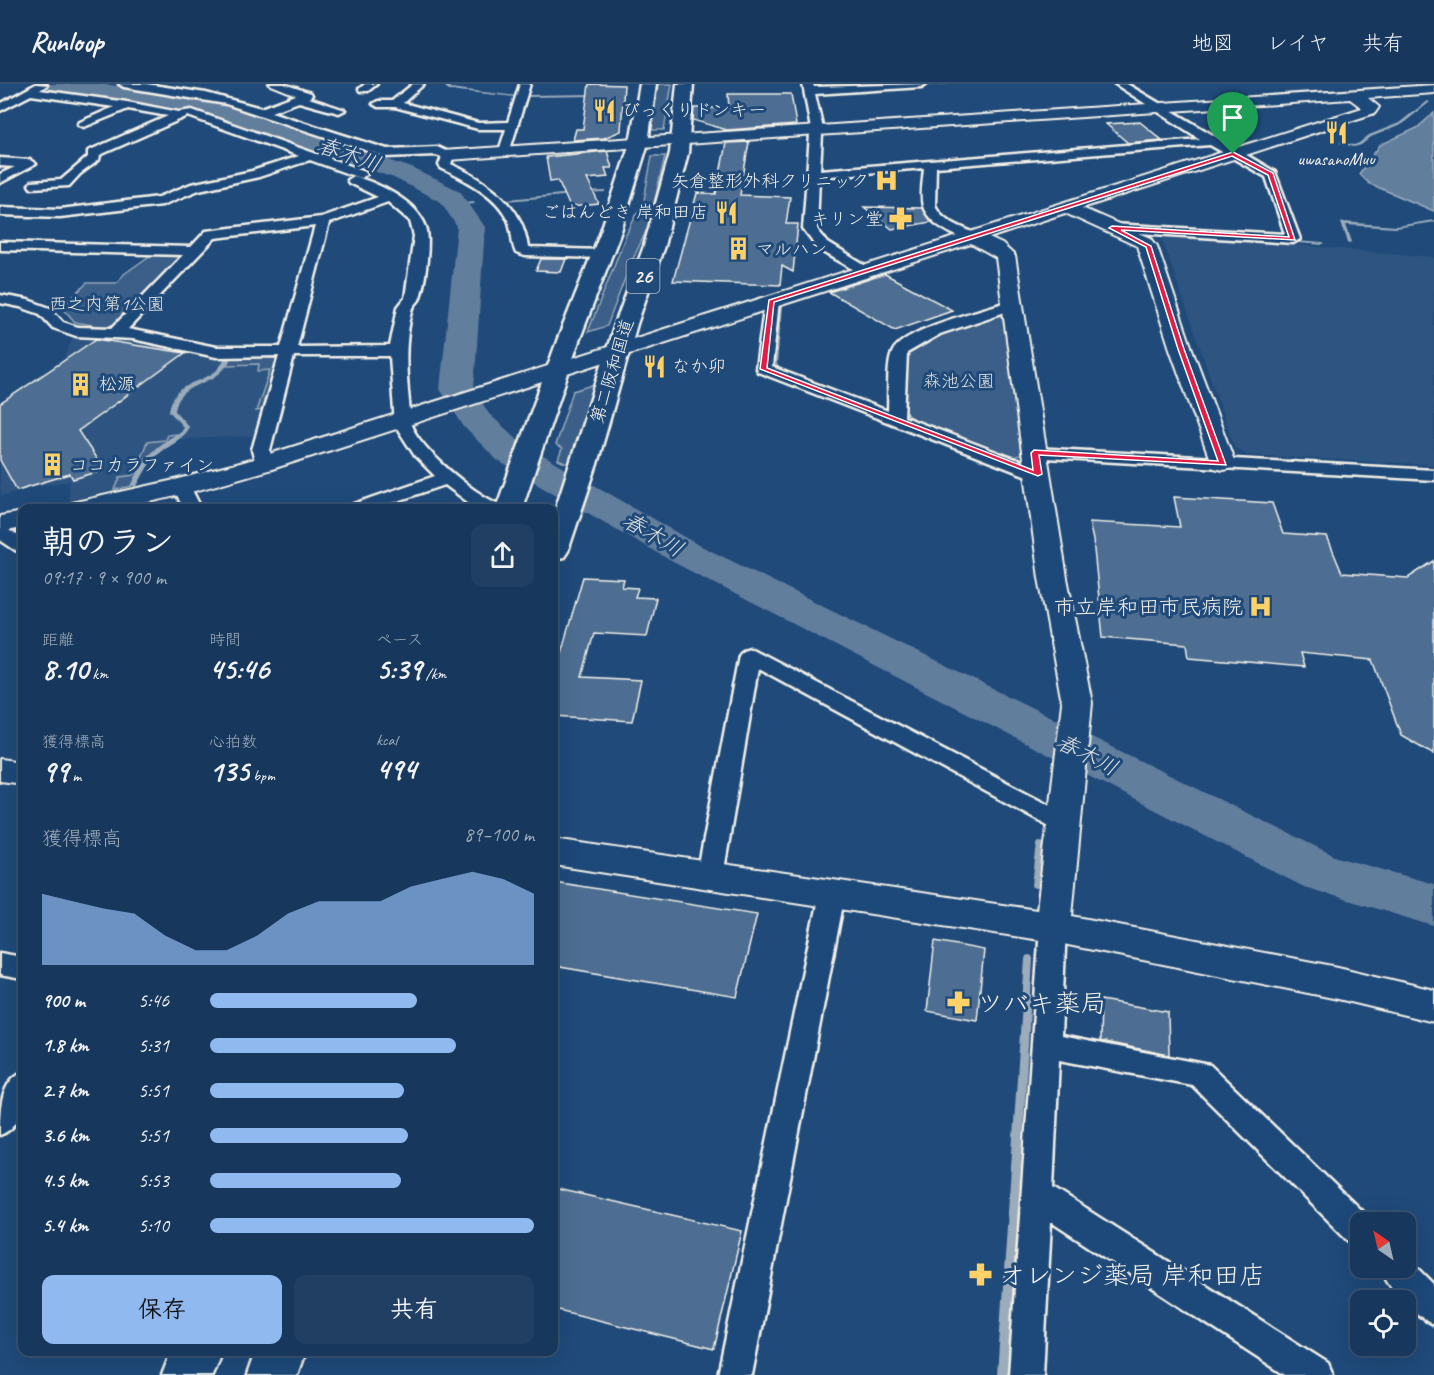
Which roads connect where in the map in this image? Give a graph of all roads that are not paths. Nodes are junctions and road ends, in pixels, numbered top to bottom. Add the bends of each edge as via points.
1 (124, 84) edge
2 (274, 84) edge
3 (300, 84) edge
4 (401, 84) edge
5 (525, 84) edge
6 (648, 84) edge
7 (685, 84) edge
8 (921, 84) edge
9 (1120, 84) edge
10 (418, 85) edge
11 (808, 87) edge
12 (286, 88) junction
13 (36, 89) edge
14 (1434, 89) edge
15 (1434, 94) edge
16 (1358, 97) junction
17 (297, 98) junction
18 (378, 104) dead end
19 (395, 104) junction
20 (127, 105) junction
21 (0, 108) edge
22 (339, 110) dead end
23 (1161, 110) junction
24 (261, 112) junction
25 (178, 115) junction
26 (84, 124) dead end
27 (511, 125) junction
28 (816, 132) junction
29 (408, 141) dead end
30 (681, 141) junction
31 (1212, 141) junction
32 (639, 143) junction
33 (420, 152) junction
34 (505, 152) junction
35 (383, 154) junction
36 (1233, 154) junction
37 (448, 155) junction
38 (309, 156) junction
39 (0, 162) edge
40 (930, 163) junction
41 (338, 164) junction
42 (813, 174) junction
43 (0, 179) edge
44 (35, 185) dead end
45 (186, 190) junction
46 (389, 197) junction
47 (116, 207) junction
48 (1065, 207) junction
49 (0, 211) edge
50 (323, 221) junction
51 (1112, 228) junction
52 (972, 237) junction
53 (0, 246) edge
54 (195, 251) junction
55 (604, 254) junction
56 (867, 271) junction
57 (0, 299) edge
58 (771, 301) junction
59 (1012, 305) junction
60 (117, 332) junction
61 (618, 349) junction
62 (397, 351) junction
63 (288, 352) junction
64 (558, 369) junction
65 (402, 419) junction
66 (896, 421) junction
67 (1036, 463) junction
68 (1223, 463) junction
69 (263, 464) junction
70 (1434, 475) edge
71 (447, 478) junction
72 (182, 486) junction
73 (99, 504) edge
74 (190, 504) edge
75 (372, 504) edge
76 (505, 504) edge
77 (18, 521) edge
78 (0, 524) edge
79 (0, 531) edge
80 (558, 541) edge
81 (18, 543) edge
82 (0, 770) edge
83 (18, 772) edge
84 (1064, 823) junction
85 (558, 853) edge
86 (710, 876) junction
87 (832, 894) junction
88 (1053, 927) junction
89 (0, 964) edge
90 (18, 967) edge
91 (1434, 1006) edge
92 (1045, 1045) junction
93 (18, 1092) edge
94 (0, 1122) edge
95 (1036, 1195) junction
96 (1350, 1219) edge
97 (1406, 1278) edge
98 (1434, 1308) edge
99 (194, 1356) edge
100 (279, 1356) edge
101 (187, 1375) edge
102 (272, 1375) edge
103 (735, 1375) edge
104 (1026, 1375) edge
105 (1316, 1375) edge

1 - 24 street via 206,96
2 - 12 street
3 - 12 street
4 - 10 street
5 - 27 street
6 - 32 highway, 26
7 - 30 highway, 第二阪和国道 / 26
8 - 11 street
9 - 23 street
10 - 19 street
11 - 28 street
12 - 17 street via 307,95
13 - 20 street
13 - 21 street
14 - 16 street
15 - 16 street
16 - 23 street
16 - 36 street via 1370,110
17 - 22 street
17 - 24 street
18 - 19 street
19 - 27 street via 478,126
20 - 25 street
20 - 26 street
23 - 28 street
23 - 31 street
24 - 35 street
25 - 38 street via 198,115
25 - 44 street via 92,154 95,157 64,183
27 - 34 street
28 - 30 street
28 - 42 street
29 - 33 street via 417,144
30 - 32 street
30 - 61 highway, 第二阪和国道 / 26 via 654,246
31 - 36 street
31 - 40 street
32 - 34 street
32 - 55 highway, 26
33 - 35 street
33 - 37 street
34 - 37 street
35 - 41 street
36 - 48 street
36 - 51 street via 1271,175 1293,239
37 - 55 street via 446,165 478,180 505,204 521,236 521,250
38 - 41 street
38 - 45 street
39 - 43 street via 30,164
40 - 42 street
40 - 52 street via 931,211
41 - 46 street
42 - 56 street via 810,229 823,246
45 - 47 street via 162,201
45 - 47 street via 139,190
46 - 50 street
46 - 62 street via 415,218 420,229 412,299 405,307
47 - 49 street via 60,213
48 - 51 street
48 - 52 street
50 - 54 street via 211,234
50 - 63 street
51 - 68 street via 1148,246
52 - 56 street
52 - 59 street via 1005,256
53 - 54 street
54 - 60 street
55 - 64 highway, 26
56 - 58 street
57 - 60 street via 45,311 58,325 76,331
58 - 61 street
58 - 66 street via 764,369
59 - 66 street via 925,334 899,352
59 - 67 street
60 - 63 street via 216,352
61 - 64 street
61 - 80 highway, 第二阪和国道 / 26
62 - 63 street
62 - 65 street
63 - 69 street via 261,450
64 - 65 street
64 - 76 highway, 26
65 - 69 street
65 - 71 street via 421,452
66 - 67 street
67 - 68 street
67 - 84 street via 1077,703
68 - 70 street
69 - 72 street
71 - 75 street
71 - 76 street via 482,504
72 - 73 street
72 - 74 street
77 - 78 street
79 - 81 street
82 - 83 street
84 - 86 street via 750,655
84 - 88 street
85 - 86 street
86 - 87 street
87 - 88 street
87 - 103 street
88 - 91 street via 1338,983
88 - 92 street
89 - 90 street
92 - 95 street
92 - 96 street via 1200,1074
93 - 94 street
95 - 104 street
95 - 105 street
97 - 98 street
99 - 101 highway
100 - 102 highway

